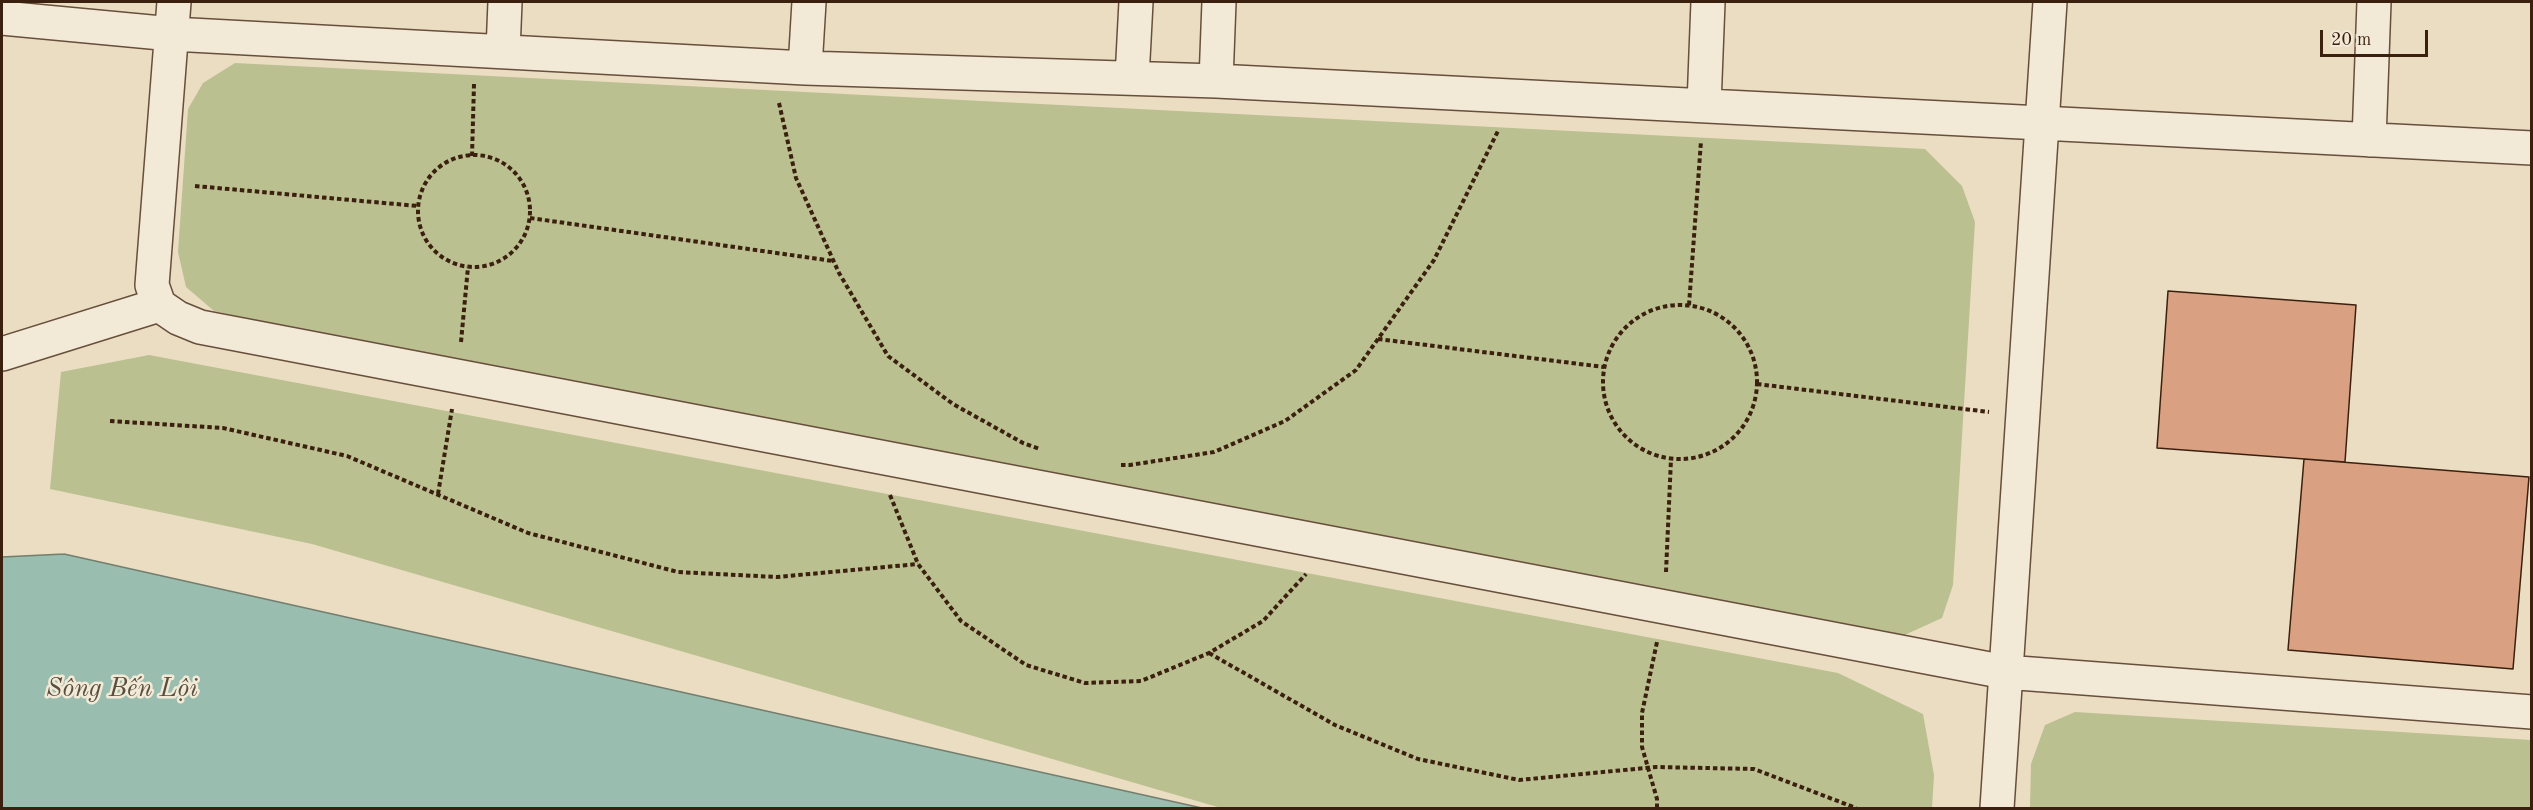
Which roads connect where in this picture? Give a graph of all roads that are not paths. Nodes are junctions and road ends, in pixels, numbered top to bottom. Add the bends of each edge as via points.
1 (174, 2) edge
2 (505, 2) edge
3 (809, 2) edge
4 (1137, 2) edge
5 (1219, 2) edge
6 (1708, 2) edge
7 (2050, 2) edge
8 (2374, 2) edge
9 (2, 18) edge
10 (172, 34) junction
11 (489, 51) junction
12 (805, 69) junction
13 (1132, 78) junction
14 (1216, 81) junction
15 (1704, 105) junction
16 (2042, 122) junction
17 (2369, 140) junction
18 (2532, 148) edge
19 (159, 305) junction
20 (2, 354) edge
21 (2005, 672) junction
22 (2532, 712) edge
23 (1997, 808) edge

1 - 10 street
2 - 11 street
3 - 12 street
4 - 13 street
5 - 14 street
6 - 15 street
7 - 16 street
8 - 17 street
9 - 10 street
10 - 11 street
10 - 19 street via 152,285
11 - 12 street
12 - 13 street
13 - 14 street
14 - 15 street
15 - 16 street
16 - 17 street
16 - 21 street
17 - 18 street
19 - 20 street
19 - 21 street via 200,327
21 - 22 street
21 - 23 street

